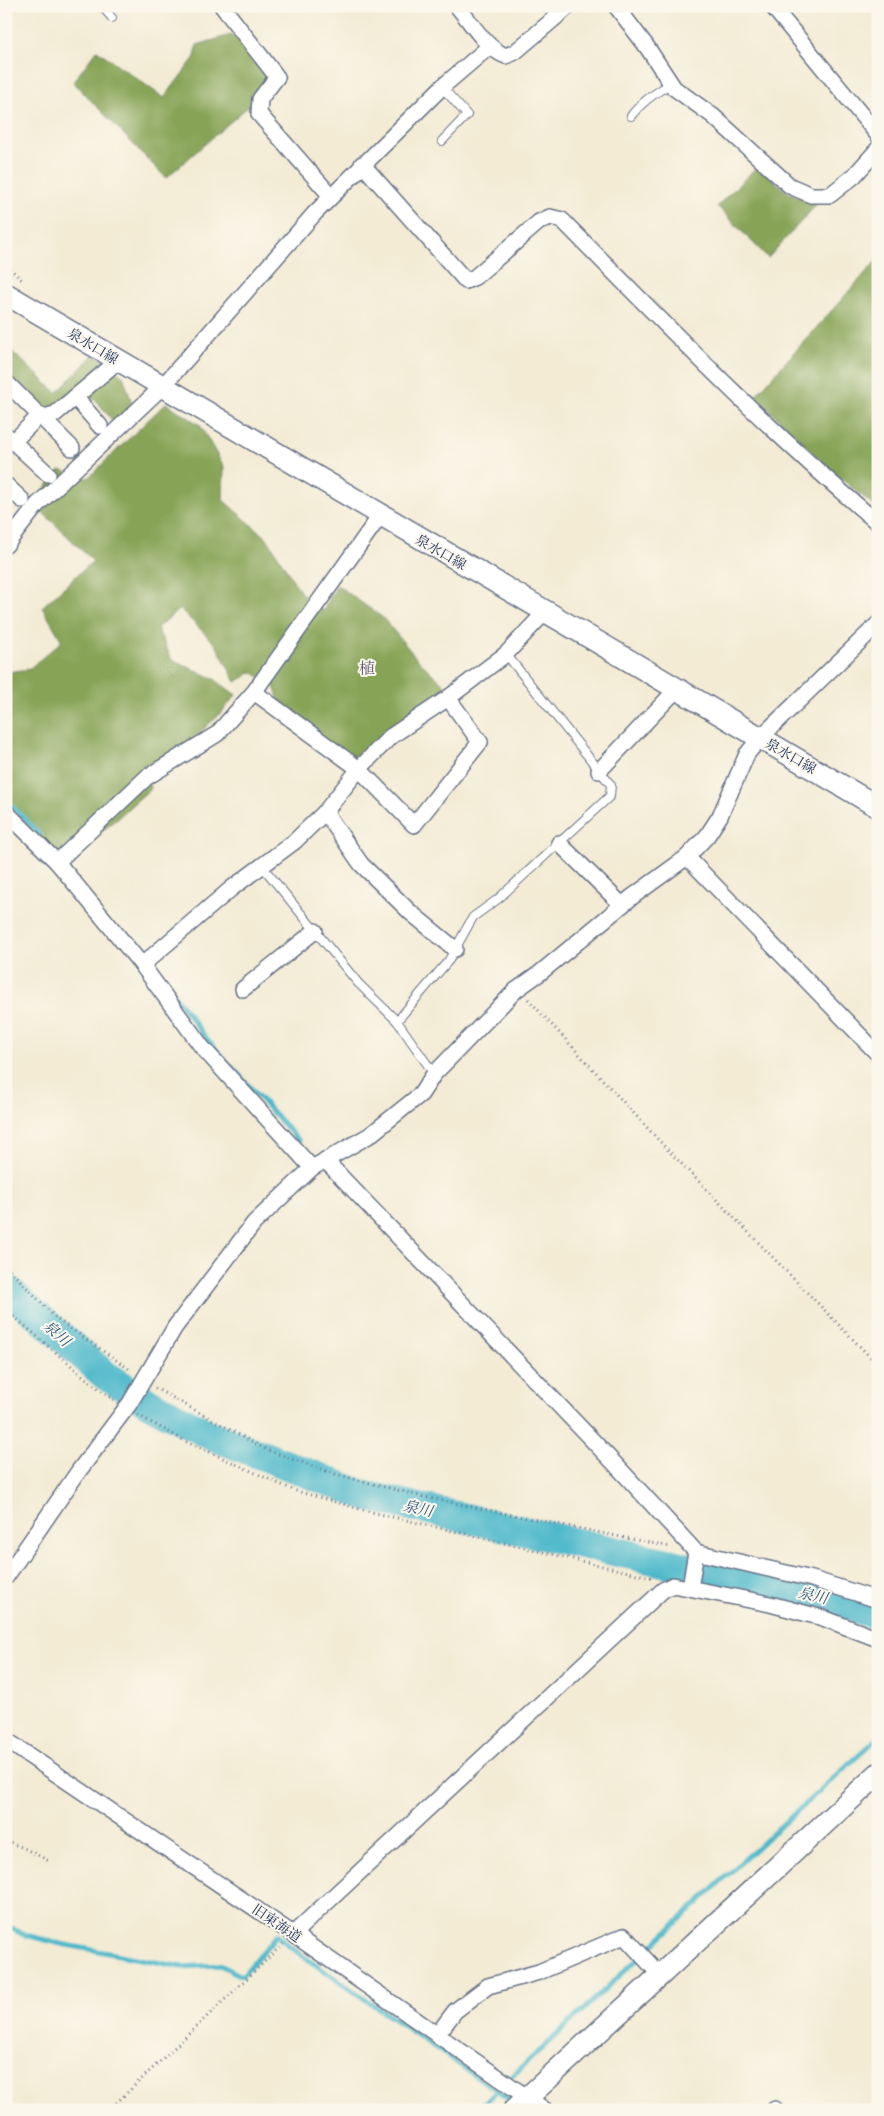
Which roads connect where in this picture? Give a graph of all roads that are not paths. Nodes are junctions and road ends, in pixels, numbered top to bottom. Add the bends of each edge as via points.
1 (102, 6) edge
2 (222, 6) edge
3 (457, 6) edge
4 (569, 6) edge
5 (616, 6) edge
6 (772, 6) edge
7 (112, 18) dead end
8 (490, 46) junction
9 (671, 83) junction
10 (442, 87) junction
11 (631, 116) dead end
12 (878, 135) edge
13 (442, 141) dead end
14 (878, 149) edge
15 (362, 164) junction
16 (331, 196) junction
17 (6, 294) edge
18 (118, 361) junction
19 (6, 382) edge
20 (162, 387) junction
21 (75, 397) junction
22 (42, 418) junction
23 (100, 426) dead end
24 (8, 439) edge
25 (72, 448) dead end
26 (48, 474) dead end
27 (6, 485) edge
28 (22, 500) dead end
29 (380, 516) junction
30 (878, 523) edge
31 (6, 545) edge
32 (544, 612) junction
33 (878, 624) edge
34 (506, 654) junction
35 (677, 689) junction
36 (254, 692) junction
37 (448, 698) junction
38 (760, 738) junction
39 (359, 769) junction
40 (599, 770) junction
41 (878, 807) edge
42 (6, 812) edge
43 (325, 812) junction
44 (559, 843) junction
45 (686, 857) junction
46 (57, 862) junction
47 (262, 866) junction
48 (622, 905) junction
49 (315, 930) junction
50 (455, 949) junction
51 (142, 965) junction
52 (243, 989) dead end
53 (397, 1021) junction
54 (878, 1054) edge
55 (434, 1074) junction
56 (318, 1164) junction
57 (696, 1556) junction
58 (7, 1576) edge
59 (690, 1584) junction
60 (878, 1600) edge
61 (878, 1638) edge
62 (6, 1740) edge
63 (878, 1774) edge
64 (293, 1934) junction
65 (660, 1975) junction
66 (437, 2035) junction
67 (520, 2104) edge
68 (545, 2110) edge

1 - 7 lane
2 - 16 street via 278,77 260,99 259,114
3 - 8 street
4 - 8 street via 515,52 506,56 498,54
5 - 9 street
6 - 12 street
8 - 10 street
9 - 11 lane via 644,101
9 - 14 street via 714,116 790,186 811,195 830,195 854,176
10 - 13 lane via 467,115
10 - 15 street
15 - 16 street
15 - 30 street via 466,281 475,277 539,222 550,217 562,220 729,388
16 - 20 street
17 - 18 main road, 泉水口線
18 - 20 main road, 泉水口線
18 - 21 street
19 - 22 street
20 - 29 main road, 泉水口線
20 - 31 street via 37,506
21 - 22 street via 55,414
21 - 23 street
22 - 24 street via 36,419 17,438
22 - 25 street
24 - 26 street
27 - 28 street
29 - 32 main road, 泉水口線
29 - 36 street
32 - 34 street
32 - 35 main road, 泉水口線
33 - 38 street
34 - 37 street
34 - 40 lane
35 - 38 main road, 泉水口線
35 - 40 street
36 - 39 street
36 - 46 street via 217,734 147,777
37 - 39 street via 390,737
37 - 39 street via 480,742 414,825
38 - 41 main road, 泉水口線
38 - 45 street via 747,754 720,816 707,836
39 - 43 street
40 - 44 lane via 611,785 610,796
42 - 46 street
43 - 47 street via 294,842
43 - 50 street via 361,864 410,912
44 - 48 street
44 - 50 lane via 498,899 473,917
45 - 48 street
45 - 54 street
46 - 51 street
47 - 49 lane
47 - 51 street
48 - 55 street via 516,990
49 - 52 street
49 - 53 lane via 358,983
50 - 53 lane
51 - 56 street via 202,1048
53 - 55 lane
55 - 56 street via 421,1094 370,1135
56 - 57 street via 616,1464
56 - 58 street via 254,1223 175,1328 128,1405
57 - 59 street
57 - 60 street via 812,1579
59 - 61 street via 805,1614
59 - 64 street via 674,1585 649,1601
62 - 64 street, 旧東海道
63 - 65 main road
64 - 66 street, 旧東海道
65 - 66 street via 624,1936 539,1972 488,1986 456,2011
65 - 67 main road
66 - 67 street, 旧東海道
67 - 68 street, 旧東海道

